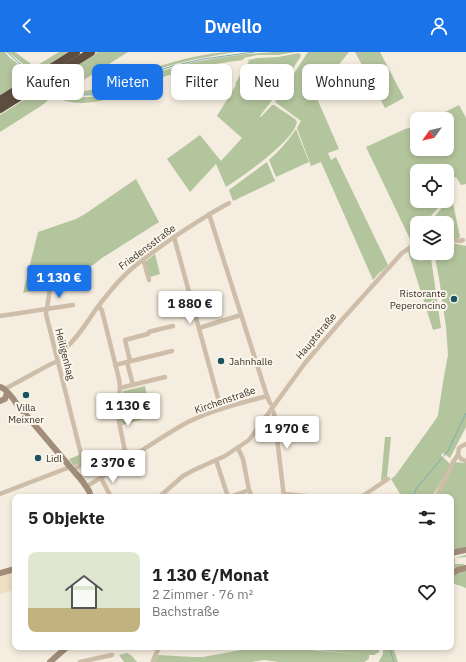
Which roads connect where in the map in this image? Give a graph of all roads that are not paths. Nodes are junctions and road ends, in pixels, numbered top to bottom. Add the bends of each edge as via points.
1 (76, 52) edge
2 (91, 52) edge
3 (0, 100) edge
4 (0, 109) edge
5 (229, 203) dead end
6 (209, 214) junction
7 (174, 237) junction
8 (454, 240) edge
9 (463, 240) dead end
10 (410, 248) edge
11 (142, 260) junction
12 (149, 280) dead end
13 (50, 289) dead end
14 (73, 305) dead end
15 (99, 306) junction
16 (47, 309) junction
17 (241, 315) junction
18 (0, 316) edge
19 (172, 326) dead end
20 (199, 328) junction
21 (172, 351) dead end
22 (56, 354) junction
23 (58, 361) junction
24 (128, 361) junction
25 (115, 365) junction
26 (165, 377) dead end
27 (133, 385) junction
28 (120, 388) junction
29 (4, 394) edge
30 (267, 396) junction
31 (272, 407) junction
32 (220, 410) junction
33 (466, 444) edge
34 (238, 448) junction
35 (458, 455) junction
36 (216, 460) junction
37 (127, 461) junction
38 (466, 461) edge
39 (71, 469) junction
40 (101, 478) junction
41 (388, 479) dead end
42 (87, 486) junction
43 (249, 490) junction
44 (0, 494) edge
45 (90, 494) edge
46 (109, 494) edge
47 (162, 494) edge
48 (228, 494) edge
49 (238, 494) edge
50 (251, 494) edge
51 (284, 494) edge
52 (366, 494) edge
53 (437, 494) edge
54 (466, 550) edge
55 (454, 553) edge
56 (466, 568) edge
57 (12, 569) edge
58 (454, 572) edge
59 (0, 573) edge
60 (64, 650) edge
61 (158, 650) edge
62 (112, 655) dead end
63 (153, 661) edge
64 (50, 662) edge
65 (80, 662) edge

1 - 3 highway
2 - 4 highway
5 - 6 street, Friedensstraße
6 - 7 street, Friedensstraße
6 - 17 street
7 - 11 street, Friedensstraße
7 - 20 street
8 - 9 street
10 - 31 street, Hauptstraße via 340,322
11 - 12 street
11 - 15 street, Friedensstraße via 127,272
13 - 16 street, Heiligenhag
14 - 16 street
15 - 22 street, Friedensstraße via 80,333
15 - 25 street
16 - 18 street
16 - 22 street, Heiligenhag
17 - 20 street
17 - 30 street
19 - 24 street via 125,340
20 - 32 street
21 - 24 street
22 - 23 street, Heiligenhag
23 - 29 street
23 - 39 street, Heiligenhag via 81,454 80,465
24 - 25 street
24 - 27 street
25 - 28 street
26 - 27 street
27 - 28 street
28 - 37 street via 117,412
29 - 39 main road via 16,403
30 - 31 street
30 - 32 street, Kirchenstraße
31 - 34 street, Hauptstraße via 248,440
31 - 51 street
32 - 37 street, Kirchenstraße via 189,422
33 - 35 street via 460,448
34 - 36 street, Hauptstraße
34 - 43 street via 243,459
35 - 38 street
35 - 53 street
36 - 47 street, Hauptstraße via 183,476
36 - 48 street
37 - 40 street, Kirchenstraße
39 - 42 main road
39 - 44 street
40 - 42 street, Kirchenstraße
40 - 46 street
41 - 52 street
42 - 45 main road
43 - 49 street
43 - 50 street
54 - 55 main road
56 - 58 main road
57 - 59 main road
60 - 64 main road
61 - 63 street
62 - 65 street

